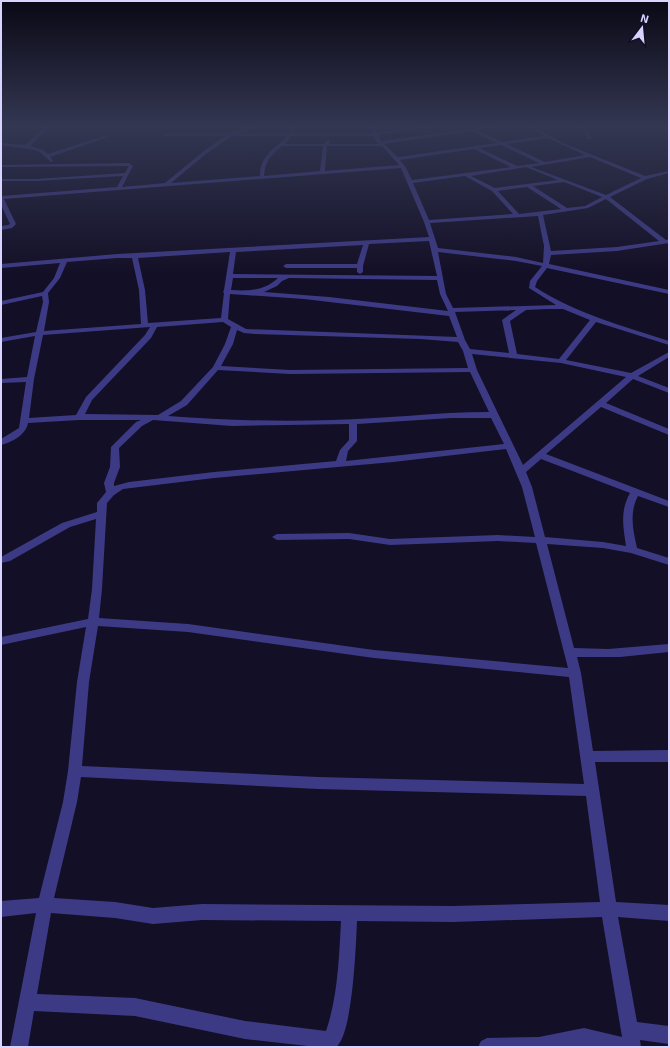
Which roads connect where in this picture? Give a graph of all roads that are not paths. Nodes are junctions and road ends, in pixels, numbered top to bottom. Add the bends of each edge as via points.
1 (98, 176) edge
2 (126, 176) edge
3 (177, 176) edge
4 (275, 176) edge
5 (406, 176) edge
6 (459, 176) edge
7 (468, 176) edge
8 (551, 176) edge
9 (640, 176) edge
10 (653, 176) edge
11 (262, 177) joint
12 (645, 178) junction
13 (1, 180) edge
14 (564, 181) junction
15 (409, 182) junction
16 (166, 185) junction
17 (529, 186) junction
18 (119, 188) junction
19 (494, 190) junction
20 (608, 197) junction
21 (1, 198) edge
22 (567, 211) junction
23 (540, 214) junction
24 (517, 215) junction
25 (427, 222) junction
26 (1, 228) edge
27 (667, 242) edge
28 (366, 243) junction
29 (433, 245) junction
30 (233, 250) junction
31 (547, 252) junction
32 (135, 256) junction
33 (64, 260) junction
34 (546, 265) junction
35 (1, 266) edge
36 (286, 266) dead end
37 (360, 266) junction
38 (230, 276) junction
39 (288, 277) junction
40 (360, 278) junction
41 (439, 278) junction
42 (226, 292) junction
43 (669, 292) edge
44 (45, 293) junction
45 (254, 293) junction
46 (1, 303) edge
47 (527, 306) junction
48 (564, 307) junction
49 (452, 312) junction
50 (224, 320) junction
51 (594, 320) junction
52 (155, 324) junction
53 (145, 325) junction
54 (235, 326) junction
55 (41, 333) junction
56 (1, 340) edge
57 (461, 340) junction
58 (669, 344) edge
59 (467, 351) junction
60 (669, 354) edge
61 (513, 356) junction
62 (561, 361) junction
63 (216, 368) junction
64 (473, 370) junction
65 (632, 376) junction
66 (30, 379) junction
67 (1, 381) edge
68 (669, 391) edge
69 (601, 404) junction
70 (494, 415) junction
71 (79, 417) junction
72 (156, 417) junction
73 (24, 421) junction
74 (353, 421) junction
75 (669, 432) edge
76 (1, 442) edge
77 (509, 446) junction
78 (540, 455) junction
79 (340, 464) junction
80 (521, 471) junction
81 (111, 492) junction
82 (636, 492) junction
83 (669, 504) edge
84 (102, 514) junction
85 (277, 537) dead end
86 (540, 540) junction
87 (632, 550) junction
88 (1, 560) edge
89 (669, 562) edge
90 (93, 622) junction
91 (1, 641) edge
92 (669, 648) edge
93 (571, 652) junction
94 (575, 673) junction
95 (669, 756) edge
96 (586, 757) junction
97 (75, 771) junction
98 (591, 790) junction
99 (46, 905) junction
100 (1, 909) edge
101 (609, 909) junction
102 (349, 913) junction
103 (669, 913) edge
104 (28, 1002) junction
105 (629, 1030) junction
106 (669, 1035) edge
107 (19, 1047) edge
108 (488, 1047) edge
109 (626, 1047) edge
110 (632, 1047) edge

1 - 13 street
2 - 18 street
3 - 16 street
4 - 11 street
5 - 15 street
6 - 15 street
7 - 19 street
8 - 14 street
9 - 12 street
10 - 12 street
11 - 16 street
12 - 20 street
14 - 17 street
14 - 20 street
15 - 25 street
16 - 18 street
17 - 19 street
17 - 22 street
18 - 21 street
19 - 24 street
20 - 22 street via 586,207
20 - 27 street
21 - 26 street via 13,224
22 - 23 street
23 - 24 street
23 - 31 street
24 - 25 street
25 - 29 street
27 - 31 street via 617,249
28 - 29 street
28 - 30 street
28 - 37 street
29 - 34 street
29 - 41 street
30 - 32 street
30 - 38 street
31 - 34 street
32 - 33 street
32 - 53 street via 142,290
33 - 35 street
33 - 44 street via 56,281
34 - 43 street
34 - 48 street via 533,279 532,288
36 - 37 street
37 - 40 street
38 - 39 street
38 - 42 street
39 - 40 street
39 - 45 street
40 - 41 street
41 - 49 street
42 - 45 street
42 - 50 street
44 - 46 street
44 - 55 street
45 - 49 street via 287,294
47 - 48 street
47 - 49 street
47 - 61 street via 506,320
48 - 51 street
49 - 57 street
50 - 52 street
50 - 54 street
51 - 58 street
51 - 62 street
52 - 53 street
52 - 71 street via 148,336 90,399
53 - 55 street
54 - 57 street via 244,331 255,332
54 - 63 street
55 - 56 street
55 - 66 street
57 - 59 street
59 - 61 street
59 - 64 street
60 - 65 street
61 - 62 street
62 - 65 street
63 - 64 street via 290,372
63 - 72 street via 184,403
64 - 70 street
65 - 68 street
65 - 69 street
66 - 67 street
66 - 73 street
69 - 75 street
69 - 78 street
70 - 74 street
70 - 77 street
71 - 72 street
71 - 73 street
72 - 74 street via 232,423
72 - 81 street via 139,424 115,447 115,468 109,483
73 - 76 street via 23,429
74 - 79 street via 353,441 344,450
77 - 79 street
77 - 80 street
78 - 80 street
78 - 82 street
79 - 81 street via 137,484
80 - 86 street
81 - 84 street via 102,503
82 - 83 street
82 - 87 street via 629,504 627,522
84 - 88 street via 66,525
84 - 90 street
85 - 86 street via 349,536 390,542 498,538
86 - 87 street
86 - 93 street
87 - 89 street
90 - 91 street
90 - 94 street via 188,628 374,654
90 - 97 street via 83,682
92 - 93 street via 612,655
93 - 94 street
94 - 96 street
95 - 96 street
96 - 98 street
97 - 98 street via 318,783
97 - 99 street
98 - 101 street
99 - 100 street
99 - 102 street via 115,910 153,916 202,912
99 - 104 street
101 - 102 street via 453,914
101 - 103 street
101 - 105 street
102 - 104 street via 341,1014 332,1040 245,1030 134,1008
104 - 107 street
105 - 106 street
105 - 110 street
108 - 109 street via 539,1046 584,1037

